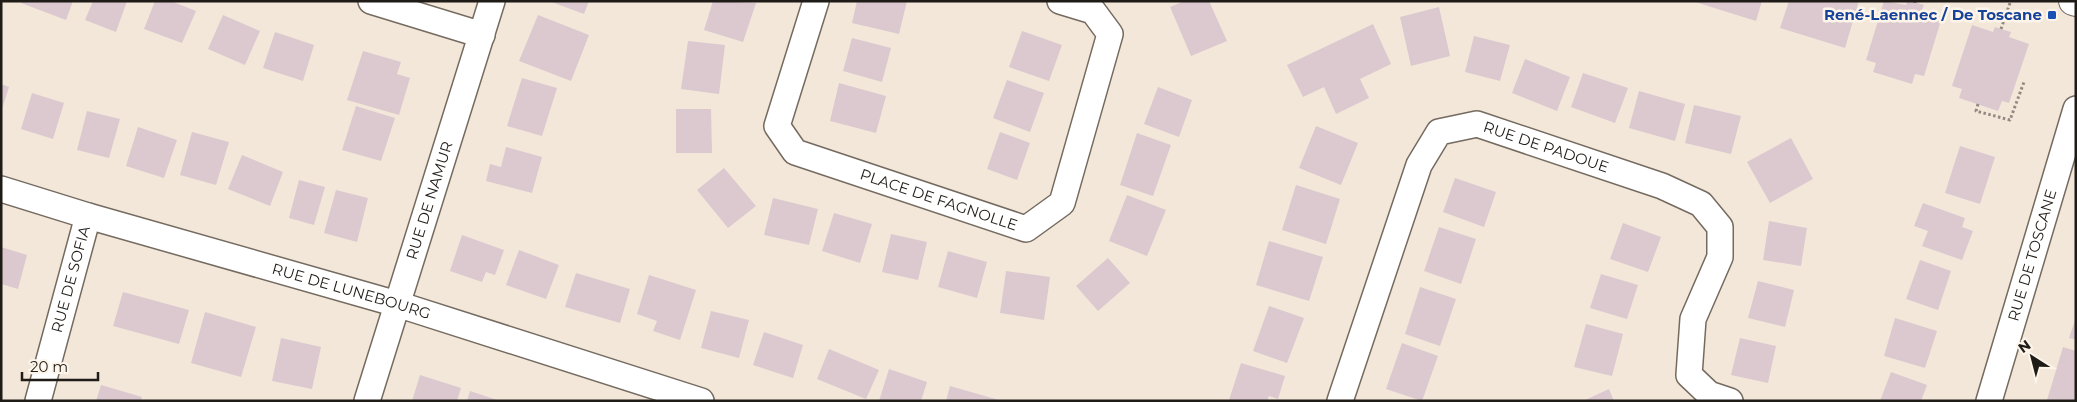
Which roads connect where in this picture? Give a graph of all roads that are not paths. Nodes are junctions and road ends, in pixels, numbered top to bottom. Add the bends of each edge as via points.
1 (371, 1) edge
2 (492, 1) edge
3 (816, 1) edge
4 (1060, 1) edge
5 (482, 35) junction
6 (2076, 109) edge
7 (1, 188) edge
8 (88, 216) junction
9 (397, 304) junction
10 (693, 400) edge
11 (38, 401) edge
12 (366, 401) edge
13 (1340, 401) edge
14 (1730, 401) edge
15 (1988, 401) edge

1 - 5 street
2 - 5 street, RUE DE NAMUR
3 - 4 street, PLACE DE FAGNOLLE via 777,126 796,152 1026,229 1062,203 1110,34 1093,11
5 - 9 street, RUE DE NAMUR
6 - 15 street, RUE DE TOSCANE
7 - 8 street, RUE DE LUNEBOURG
8 - 9 street, RUE DE LUNEBOURG
8 - 11 street, RUE DE SOFIA
9 - 10 street, RUE DE LUNEBOURG
9 - 12 street, RUE DE NAMUR
13 - 14 street, RUE DE PADOUE via 1419,164 1438,132 1477,124 1662,186 1702,204 1720,227 1720,257 1693,319 1689,375 1709,394

